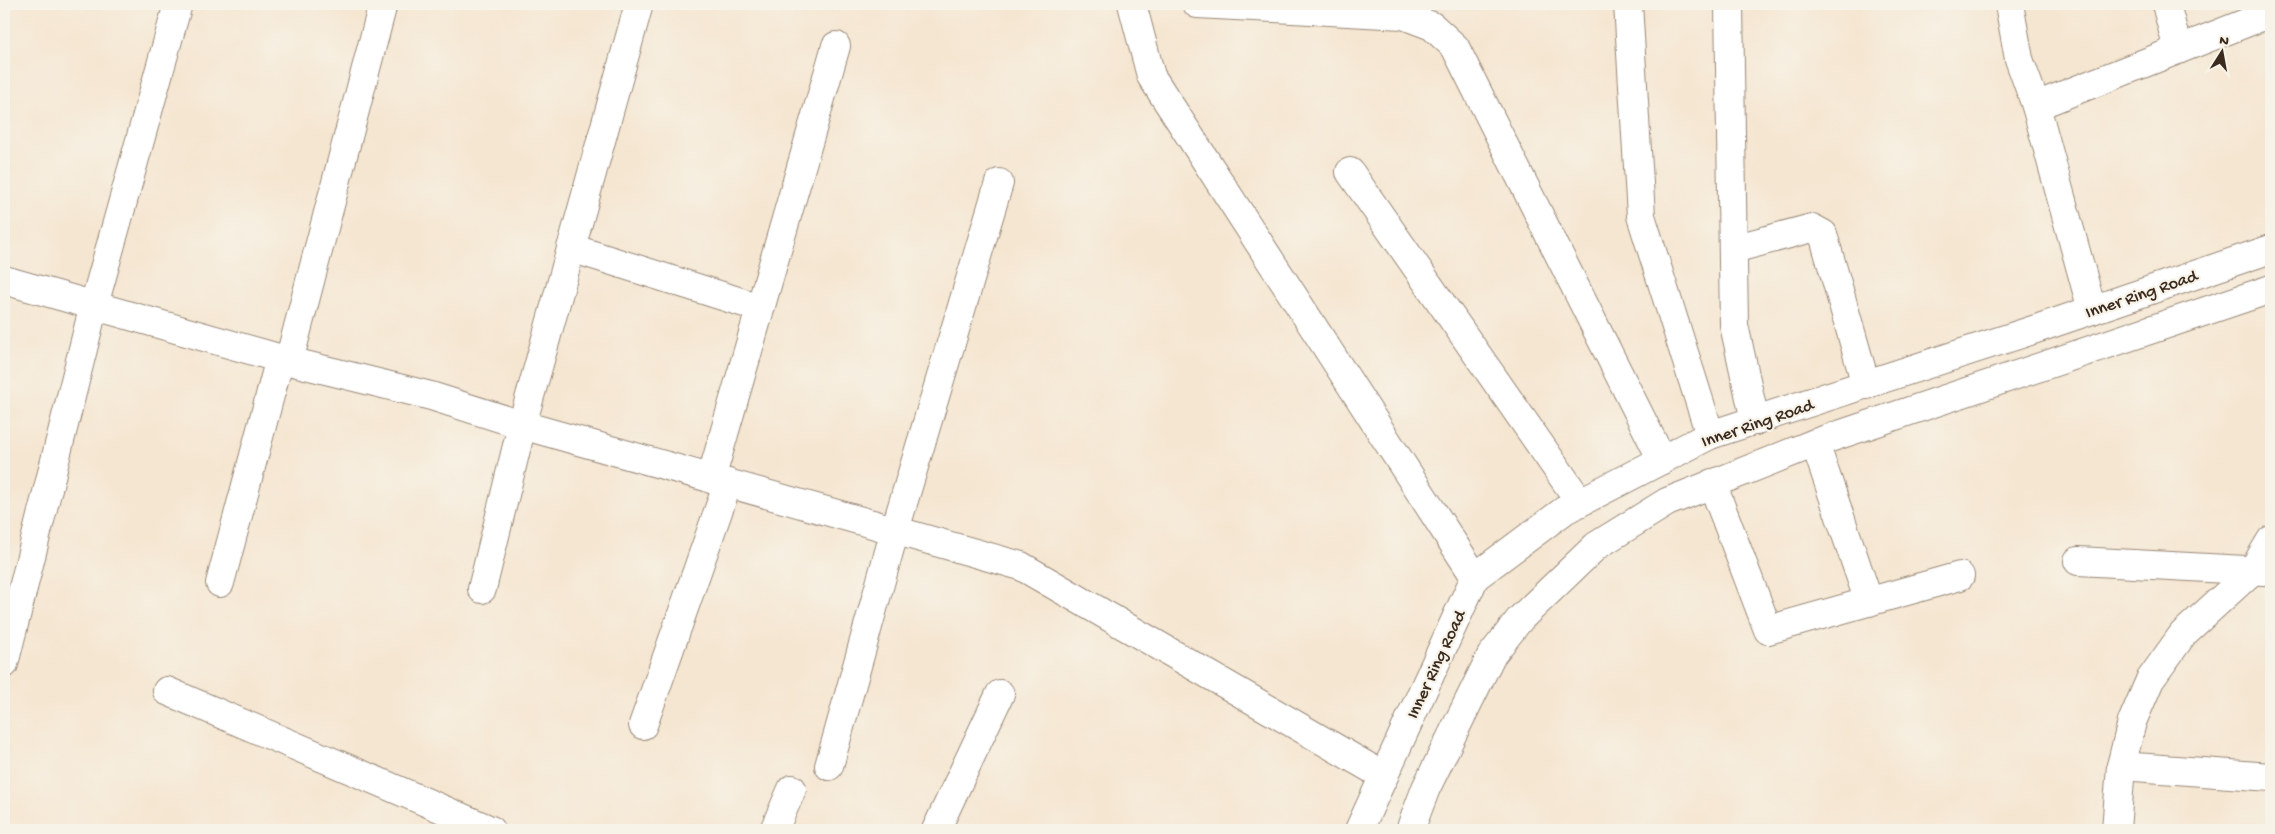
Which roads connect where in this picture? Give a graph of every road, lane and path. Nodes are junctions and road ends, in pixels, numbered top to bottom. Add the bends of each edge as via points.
1 (178, 4) edge
2 (382, 4) edge
3 (639, 4) edge
4 (1132, 4) edge
5 (1197, 4) edge
6 (1628, 4) edge
7 (1729, 4) edge
8 (2009, 4) edge
9 (2166, 4) edge
10 (2271, 13) edge
11 (836, 46) dead end
12 (2178, 50) junction
13 (2036, 106) junction
14 (1350, 172) dead end
15 (999, 183) dead end
16 (571, 248) junction
17 (1733, 249) junction
18 (2271, 249) edge
19 (4, 280) edge
20 (2271, 289) edge
21 (94, 305) junction
22 (760, 308) junction
23 (2092, 310) junction
24 (285, 359) junction
25 (1866, 385) junction
26 (1756, 421) junction
27 (522, 425) junction
28 (1710, 435) junction
29 (1815, 443) junction
30 (1662, 460) junction
31 (720, 481) junction
32 (1712, 483) junction
33 (1580, 502) junction
34 (895, 530) junction
35 (2271, 540) edge
36 (2078, 561) dead end
37 (2262, 571) edge
38 (1960, 576) dead end
39 (1475, 577) junction
40 (220, 583) dead end
41 (482, 589) dead end
42 (1869, 602) junction
43 (4, 664) edge
44 (167, 691) dead end
45 (1000, 694) dead end
46 (644, 725) dead end
47 (829, 766) dead end
48 (2121, 766) junction
49 (1384, 776) junction
50 (2271, 777) edge
51 (792, 789) dead end
52 (491, 830) edge
53 (774, 830) edge
54 (936, 830) edge
55 (1359, 830) edge
56 (1410, 830) edge
57 (2116, 830) edge

1 - 21 main road
2 - 24 main road
3 - 16 main road
4 - 39 main road via 1152,76
5 - 30 main road via 1403,15 1432,26 1455,47
6 - 28 main road via 1641,216
7 - 17 main road
8 - 13 main road via 2019,59
9 - 12 main road
10 - 12 main road
11 - 22 main road
12 - 13 main road
13 - 23 main road
14 - 33 main road
15 - 34 main road
16 - 22 main road
16 - 27 main road
17 - 25 main road via 1812,228 1823,234
17 - 26 main road via 1734,325
18 - 23 main road, Inner Ring Road
19 - 21 main road
20 - 29 main road
21 - 24 main road
21 - 43 main road
22 - 31 main road
23 - 25 main road, Inner Ring Road
24 - 27 main road via 430,396
24 - 40 main road
25 - 26 main road, Inner Ring Road
26 - 28 main road, Inner Ring Road
27 - 31 main road
27 - 41 main road
28 - 30 main road, Inner Ring Road
29 - 32 main road
29 - 42 main road
30 - 33 main road, Inner Ring Road
31 - 34 main road
31 - 46 main road
32 - 42 main road via 1768,630
32 - 56 main road via 1667,502 1596,546 1520,619 1491,656 1426,788
33 - 39 main road, Inner Ring Road via 1529,534
34 - 47 main road
34 - 49 main road via 1021,566
35 - 37 main road
36 - 37 main road
37 - 48 main road via 2182,634 2150,680 2132,722
38 - 42 main road
39 - 49 main road, Inner Ring Road
44 - 52 main road
45 - 54 main road
48 - 50 main road
48 - 57 main road
49 - 55 main road, Inner Ring Road
51 - 53 main road

